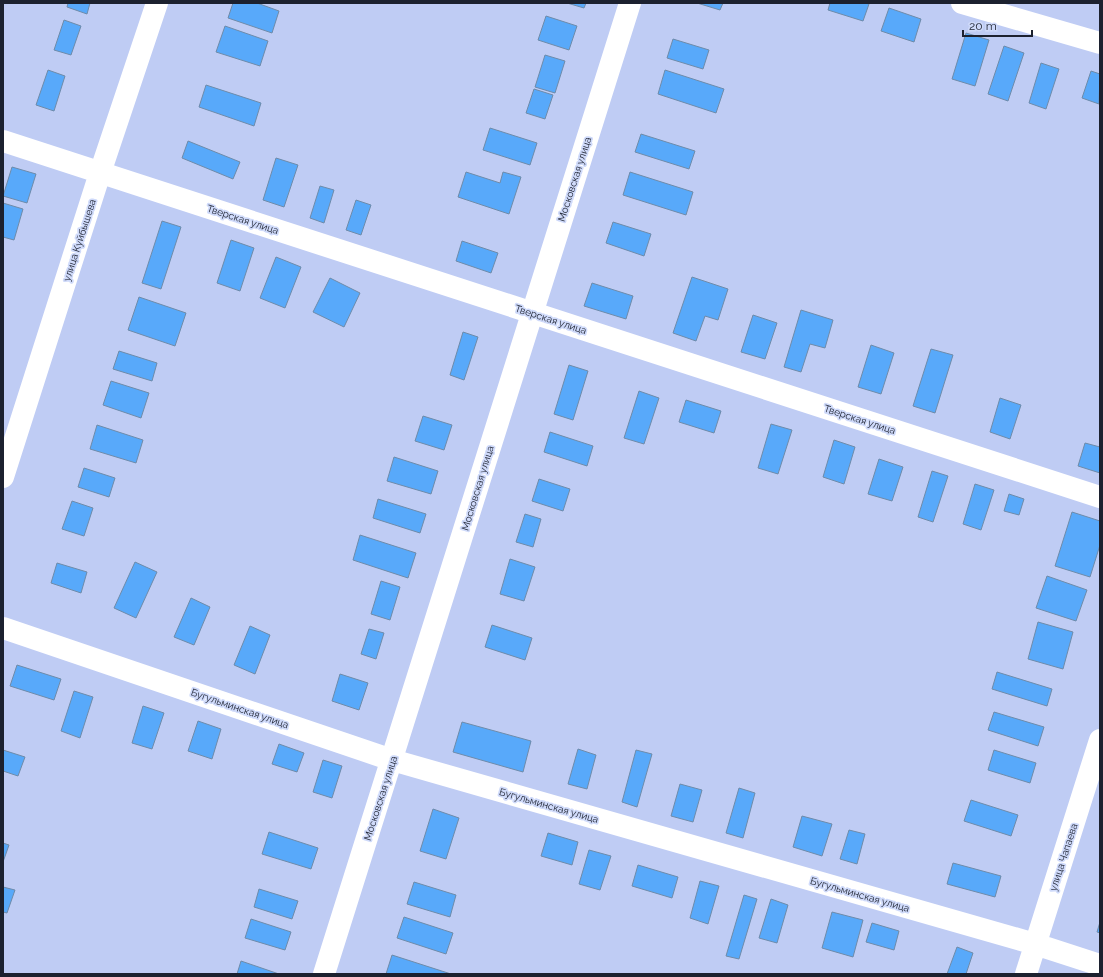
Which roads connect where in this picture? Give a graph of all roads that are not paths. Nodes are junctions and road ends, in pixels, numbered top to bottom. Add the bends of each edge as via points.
1 (157, 3) edge
2 (630, 3) edge
3 (962, 3) edge
4 (1100, 43) edge
5 (3, 141) edge
6 (100, 173) junction
7 (532, 312) junction
8 (3, 477) edge
9 (1100, 497) edge
10 (3, 628) edge
11 (1100, 740) edge
12 (392, 760) junction
13 (1035, 944) junction
14 (1100, 964) edge
15 (324, 974) edge
16 (1026, 974) edge

1 - 6 street, улица Куйбышева
2 - 7 street, Московская улица
3 - 4 street
5 - 6 street, Тверская улица
6 - 7 street, Тверская улица
6 - 8 street, улица Куйбышева
7 - 9 street, Тверская улица
7 - 12 street, Московская улица
10 - 12 street, Бугульминская улица
11 - 13 street, улица Чапаева
12 - 13 street, Бугульминская улица
12 - 15 street, Московская улица
13 - 14 street, Бугульминская улица
13 - 16 street, улица Чапаева

